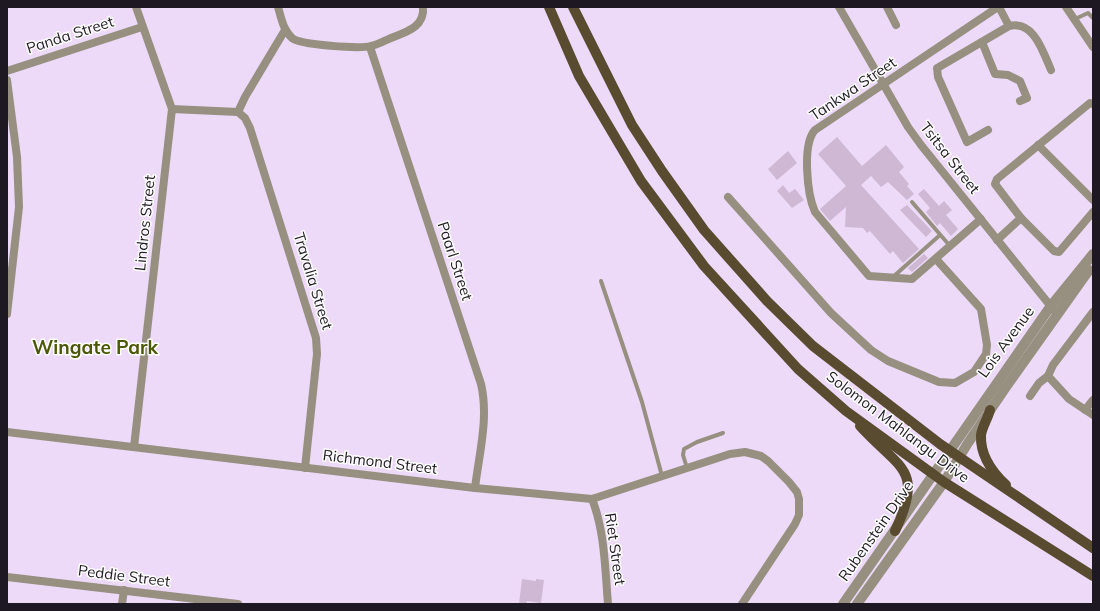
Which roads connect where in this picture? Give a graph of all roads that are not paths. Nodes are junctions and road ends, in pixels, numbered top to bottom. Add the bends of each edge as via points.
1 (136, 7) edge
2 (278, 7) edge
3 (423, 7) edge
4 (549, 7) edge
5 (573, 7) edge
6 (839, 7) edge
7 (887, 7) edge
8 (998, 7) edge
9 (1066, 7) edge
10 (1093, 18) edge
11 (1074, 19) junction
12 (896, 25) dead end
13 (1009, 26) junction
14 (142, 27) junction
15 (285, 30) junction
16 (982, 42) junction
17 (370, 47) junction
18 (1093, 47) edge
19 (1051, 70) dead end
20 (7, 71) edge
21 (7, 80) edge
22 (884, 85) junction
23 (1020, 101) dead end
24 (1093, 104) edge
25 (172, 109) junction
26 (238, 112) junction
27 (988, 130) dead end
28 (1038, 145) junction
29 (728, 197) dead end
30 (1093, 200) edge
31 (912, 202) dead end
32 (1093, 212) edge
33 (1021, 218) junction
34 (981, 220) junction
35 (940, 235) junction
36 (997, 240) junction
37 (950, 246) junction
38 (1093, 254) edge
39 (936, 259) junction
40 (1093, 265) edge
41 (892, 278) junction
42 (601, 280) dead end
43 (8, 303) edge
44 (1053, 310) junction
45 (1093, 312) edge
46 (7, 314) edge
47 (1048, 376) junction
48 (1030, 396) dead end
49 (1093, 400) edge
50 (990, 410) junction
51 (1085, 410) junction
52 (846, 411) junction
53 (1093, 415) edge
54 (7, 432) edge
55 (723, 433) dead end
56 (134, 447) junction
57 (951, 451) junction
58 (960, 458) junction
59 (305, 468) junction
60 (688, 468) junction
61 (934, 475) junction
62 (662, 476) junction
63 (944, 482) junction
64 (475, 488) junction
65 (592, 499) junction
66 (1029, 506) junction
67 (895, 531) junction
68 (1093, 548) edge
69 (1093, 576) edge
70 (7, 577) edge
71 (124, 590) junction
72 (122, 604) edge
73 (238, 604) edge
74 (608, 604) edge
75 (742, 604) edge
76 (843, 604) edge
77 (857, 604) edge

1 - 14 street, Lindros Street
2 - 15 street
3 - 17 street via 422,17 414,28
4 - 52 main road, Solomon Mahlangu Drive via 579,76 641,181 663,211 704,266 738,304 798,369
5 - 57 main road, Solomon Mahlangu Drive via 632,125 704,230 766,301 813,346
6 - 22 street, Tsitsa Street
7 - 12 street
8 - 13 street
8 - 22 street, Tankwa Street
9 - 11 street
10 - 11 lane via 1086,13
11 - 18 street
13 - 16 street
13 - 19 street via 1022,26 1034,35
14 - 20 street, Panda Street
14 - 25 street, Lindros Street
15 - 17 street via 292,38 301,42
15 - 26 street
16 - 23 street via 995,74 1008,75 1020,81 1027,98
16 - 27 street via 938,67 937,72 967,142
17 - 64 street, Paarl Street via 484,396 484,418
21 - 43 street via 17,157 19,207
22 - 34 street, Tsitsa Street via 921,145
22 - 41 street, Tankwa Street via 811,134 808,190 815,212 867,274 873,277
24 - 28 street via 1090,103
25 - 26 street
25 - 56 street, Lindros Street
26 - 59 street, Travalia Street via 250,128 316,338 317,354
28 - 30 street
28 - 33 street via 997,179 995,184
29 - 39 street via 831,313 870,350 888,361 939,382 955,383 974,372 986,354 986,338 981,309
31 - 35 lane
32 - 33 street via 1059,252 1054,251
33 - 36 street
34 - 36 street, Tsitsa Street
34 - 37 street, Tankwa Street
35 - 37 lane
35 - 41 lane
36 - 44 street, Tsitsa Street
37 - 39 street, Tankwa Street
38 - 44 street, Lois Avenue
39 - 41 street, Tankwa Street via 912,279
40 - 44 street, Lois Avenue
42 - 62 lane via 642,402
43 - 46 street
44 - 50 street, Lois Avenue
44 - 57 street, Lois Avenue via 987,395
45 - 47 street via 1053,365
47 - 48 street via 1039,383
47 - 51 street via 1069,399
49 - 51 street
50 - 58 street, Lois Avenue
50 - 66 main road via 981,434 984,456 1003,481
51 - 53 street
52 - 61 main road, Solomon Mahlangu Drive
52 - 67 main road via 901,466 908,480 909,494 904,513
54 - 56 street, Richmond Street
55 - 60 lane via 684,449 683,455
56 - 59 street, Richmond Street
57 - 58 main road, Solomon Mahlangu Drive
57 - 61 street, Lois Avenue
58 - 63 street, Rubenstein Drive
58 - 66 main road, Solomon Mahlangu Drive
59 - 64 street, Richmond Street
60 - 62 street, Richmond Street
60 - 75 street, Richmond Street via 730,454 745,452 761,456 797,492 800,508 795,524
61 - 63 main road, Solomon Mahlangu Drive
61 - 67 street, Rubenstein Drive
62 - 65 street, Richmond Street
63 - 69 main road, Solomon Mahlangu Drive
63 - 77 street, Rubenstein Drive
64 - 65 street, Richmond Street
65 - 74 street, Riet Street via 601,529
66 - 68 main road, Solomon Mahlangu Drive
67 - 76 street, Rubenstein Drive
70 - 71 street, Peddie Street
71 - 72 street
71 - 73 street, Peddie Street

